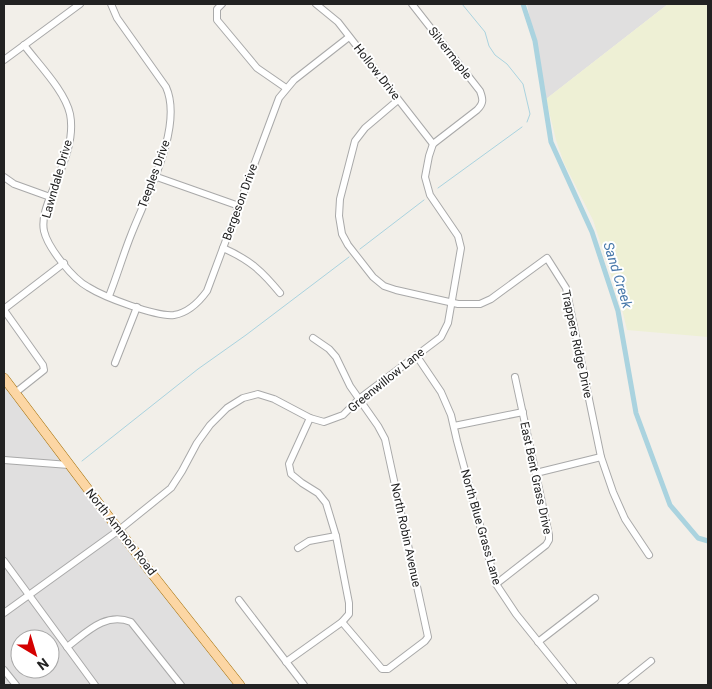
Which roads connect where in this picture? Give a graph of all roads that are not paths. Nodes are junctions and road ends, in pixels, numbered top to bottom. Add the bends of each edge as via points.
1 (80, 4) edge
2 (111, 4) edge
3 (222, 4) edge
4 (316, 4) edge
5 (412, 4) edge
6 (350, 37) junction
7 (24, 45) junction
8 (4, 60) edge
9 (286, 88) junction
10 (398, 100) junction
11 (434, 144) junction
12 (154, 176) junction
13 (4, 177) edge
14 (50, 197) junction
15 (239, 206) junction
16 (223, 248) junction
17 (64, 263) junction
18 (280, 292) dead end
19 (110, 296) junction
20 (452, 303) junction
21 (137, 307) junction
22 (4, 310) edge
23 (314, 338) dead end
24 (416, 355) junction
25 (115, 363) dead end
26 (515, 377) dead end
27 (4, 378) edge
28 (15, 393) junction
29 (359, 399) junction
30 (523, 412) junction
31 (310, 418) junction
32 (454, 426) junction
33 (601, 457) junction
34 (4, 460) edge
35 (69, 465) junction
36 (536, 473) junction
37 (119, 530) junction
38 (336, 536) junction
39 (298, 548) dead end
40 (649, 556) dead end
41 (4, 561) edge
42 (496, 584) junction
43 (29, 596) junction
44 (595, 598) dead end
45 (239, 600) dead end
46 (4, 613) edge
47 (342, 622) junction
48 (538, 642) junction
49 (67, 647) junction
50 (286, 662) junction
51 (651, 662) dead end
52 (4, 670) edge
53 (16, 685) edge
54 (94, 685) edge
55 (181, 685) edge
56 (240, 685) edge
57 (304, 685) edge
58 (573, 685) edge
59 (621, 685) edge

1 - 7 street
2 - 12 street, Teeples Drive via 117,18 170,95 172,108 167,142
3 - 9 street via 217,10 217,20 257,68
4 - 6 street, Hollow Drive via 331,15
5 - 11 street, Silvermaple via 483,98 482,105
6 - 9 street, Bergeson Drive
6 - 10 street, Hollow Drive
7 - 8 street
7 - 14 street, Lawndale Drive via 60,92 70,115 69,144
9 - 15 street, Bergeson Drive via 279,98
10 - 11 street, Hollow Drive
10 - 20 street, Trappers Ridge Drive via 365,128 355,141 340,198 342,234 373,277 384,286
11 - 20 street, Greenwillow Lane via 426,167 427,187 458,236 461,248
12 - 15 street
12 - 19 street, Teeples Drive
13 - 14 street
14 - 17 street, Lawndale Drive via 44,232
15 - 16 street, Bergeson Drive
16 - 18 street via 260,269
16 - 21 street, Bergeson Drive via 207,291 184,312 163,314
17 - 19 street, Lawndale Drive via 88,287
17 - 22 street
19 - 21 street, Bergeson Drive
20 - 24 street, Greenwillow Lane via 448,322 440,337
20 - 33 street, Trappers Ridge Drive via 480,304 491,299 547,258 566,288
21 - 25 street
22 - 28 street via 44,365 44,370
23 - 29 street, North Robin Avenue via 336,357
24 - 29 street, Greenwillow Lane
24 - 32 street, North Blue Grass Lane via 441,392
26 - 30 street, East Bent Grass Drive
27 - 28 main road, North Ammon Road
28 - 35 main road, North Ammon Road
29 - 31 street, Greenwillow Lane via 343,415 324,422
29 - 47 street, North Robin Avenue via 384,439 428,637 388,669 382,669
30 - 32 street
30 - 36 street, East Bent Grass Drive
31 - 37 street, Greenwillow Lane via 258,394 243,398 210,425 171,488
31 - 38 street via 289,464 291,474 318,493 326,503
32 - 42 street, North Blue Grass Lane
33 - 36 street
33 - 40 street, Trappers Ridge Drive via 625,519
34 - 35 street
35 - 37 main road, North Ammon Road
36 - 42 street, East Bent Grass Drive via 549,540
37 - 43 street, Greenwillow Lane
37 - 56 main road, North Ammon Road
38 - 39 street via 309,541
38 - 47 street via 350,603 349,614
41 - 43 street
42 - 48 street, North Blue Grass Lane
43 - 46 street, Greenwillow Lane
43 - 49 street
44 - 48 street
45 - 50 street
47 - 50 street
48 - 58 street, North Blue Grass Lane
49 - 54 street
49 - 55 street via 99,624 112,619 131,622
50 - 57 street
51 - 59 street
52 - 53 street

